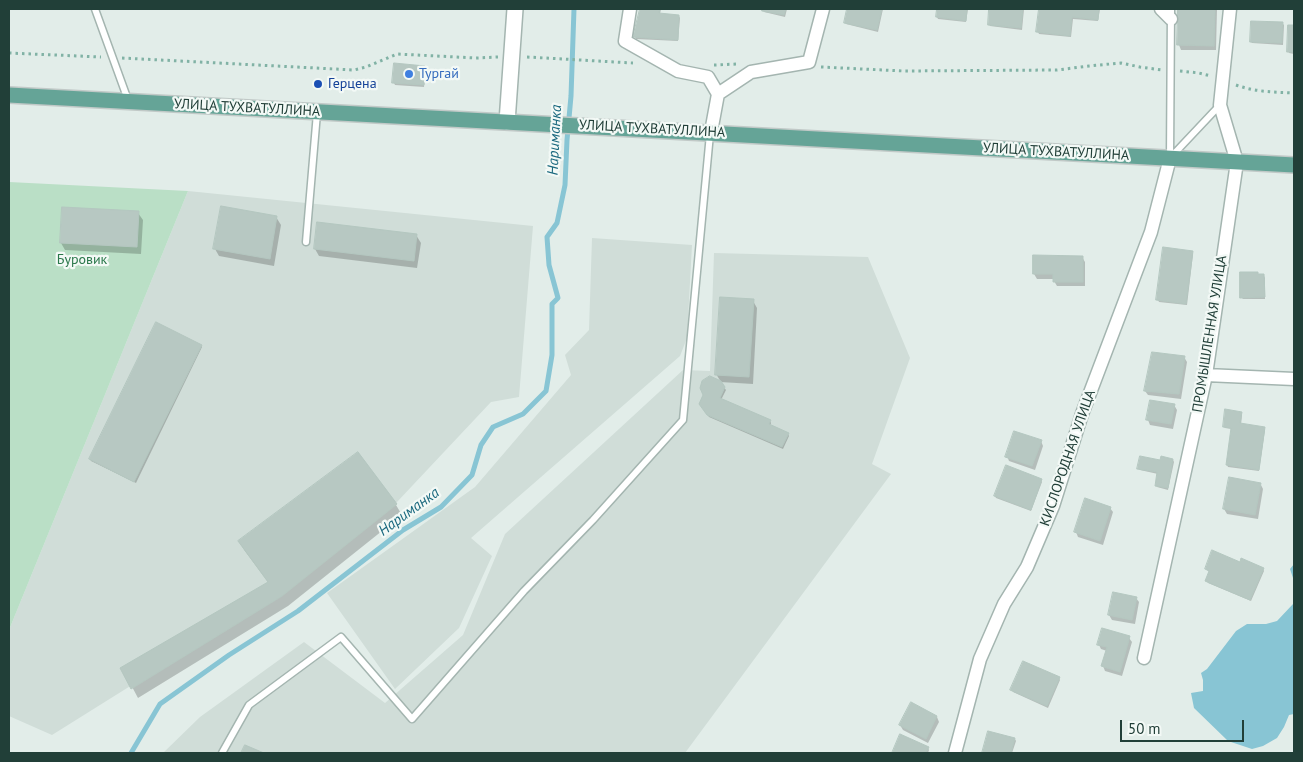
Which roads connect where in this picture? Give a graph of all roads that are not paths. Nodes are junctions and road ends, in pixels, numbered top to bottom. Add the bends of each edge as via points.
1 (95, 9) edge
2 (515, 9) edge
3 (630, 9) edge
4 (822, 9) edge
5 (1161, 9) edge
6 (1230, 9) edge
7 (1171, 14) edge
8 (718, 94) junction
9 (9, 95) edge
10 (128, 101) junction
11 (1220, 105) junction
12 (317, 112) junction
13 (508, 122) junction
14 (710, 132) junction
15 (1170, 158) junction
16 (1237, 162) junction
17 (1294, 165) edge
18 (306, 242) dead end
19 (1206, 374) junction
20 (1294, 379) edge
21 (1144, 658) dead end
22 (222, 753) edge
23 (956, 753) edge

1 - 10 lane
2 - 13 street
3 - 8 street via 625,41 678,71 708,77
4 - 8 street via 809,62 751,72
5 - 7 street
6 - 11 street, ПРОМЫШЛЕННАЯ УЛИЦА
7 - 15 lane
8 - 14 street
9 - 10 main road, УЛИЦА ТУХВАТУЛЛИНА
10 - 12 main road, УЛИЦА ТУХВАТУЛЛИНА
11 - 15 lane
11 - 16 street, ПРОМЫШЛЕННАЯ УЛИЦА
12 - 13 main road, УЛИЦА ТУХВАТУЛЛИНА
12 - 18 lane
13 - 14 main road, УЛИЦА ТУХВАТУЛЛИНА
14 - 15 main road, УЛИЦА ТУХВАТУЛЛИНА
14 - 22 lane via 683,420 524,591 412,719 341,637 249,705
15 - 16 main road, УЛИЦА ТУХВАТУЛЛИНА
15 - 23 street, КИСЛОРОДНАЯ УЛИЦА via 1151,232 1082,414 1053,506 1027,567 1004,604 980,659
16 - 17 main road, УЛИЦА ТУХВАТУЛЛИНА
16 - 19 street, ПРОМЫШЛЕННАЯ УЛИЦА
19 - 20 street
19 - 21 street, ПРОМЫШЛЕННАЯ УЛИЦА

